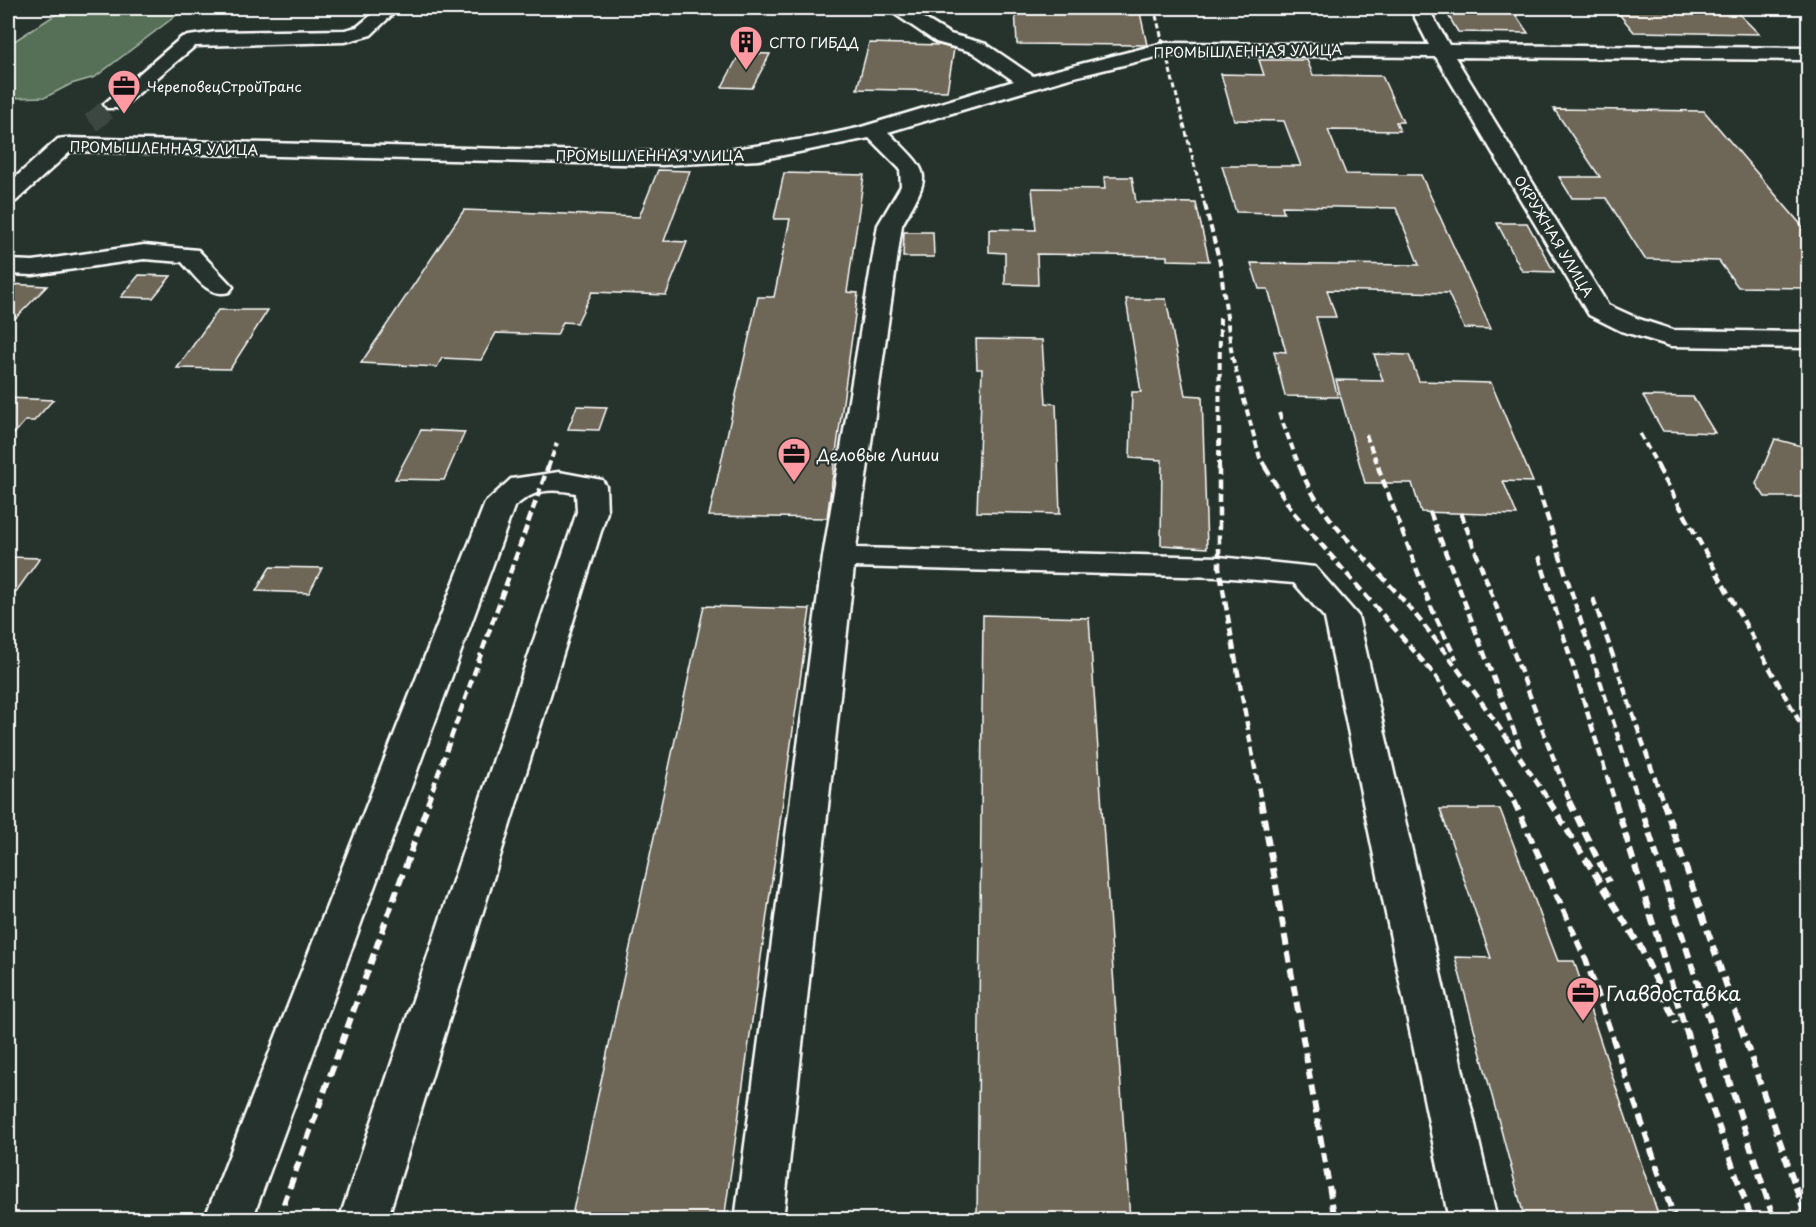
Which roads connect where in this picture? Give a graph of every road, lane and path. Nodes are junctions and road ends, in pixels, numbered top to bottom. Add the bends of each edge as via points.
1 (390, 8) edge
2 (895, 8) edge
3 (1419, 8) edge
4 (1442, 51) junction
5 (1809, 54) edge
6 (1030, 83) junction
7 (114, 104) tunnel mouth
8 (91, 123) tunnel mouth
9 (874, 130) junction
10 (66, 144) junction
11 (8, 196) edge
12 (8, 267) edge
13 (220, 287) dead end
14 (1809, 340) edge
15 (839, 557) junction
16 (228, 1220) edge
17 (363, 1220) edge
18 (759, 1220) edge
19 (1473, 1220) edge

1 - 7 street via 364,31 345,36 189,41
2 - 6 street via 943,38 979,48
3 - 4 street, ОКРУЖНАЯ УЛИЦА
4 - 5 street, ПРОМЫШЛЕННАЯ УЛИЦА
4 - 6 street, ПРОМЫШЛЕННАЯ УЛИЦА via 1164,49
4 - 14 street, ОКРУЖНАЯ УЛИЦА via 1598,310 1671,338
6 - 9 street, ПРОМЫШЛЕННАЯ УЛИЦА
8 - 10 street
9 - 10 street, ПРОМЫШЛЕННАЯ УЛИЦА via 813,146 724,151
9 - 15 street via 911,168 912,186 890,225
10 - 11 street, ПРОМЫШЛЕННАЯ УЛИЦА
12 - 13 street via 33,268 144,252 189,255
15 - 18 street
15 - 19 street via 1219,567 1304,574 1341,616
16 - 17 street via 500,503 522,485 559,481 591,486 592,512

